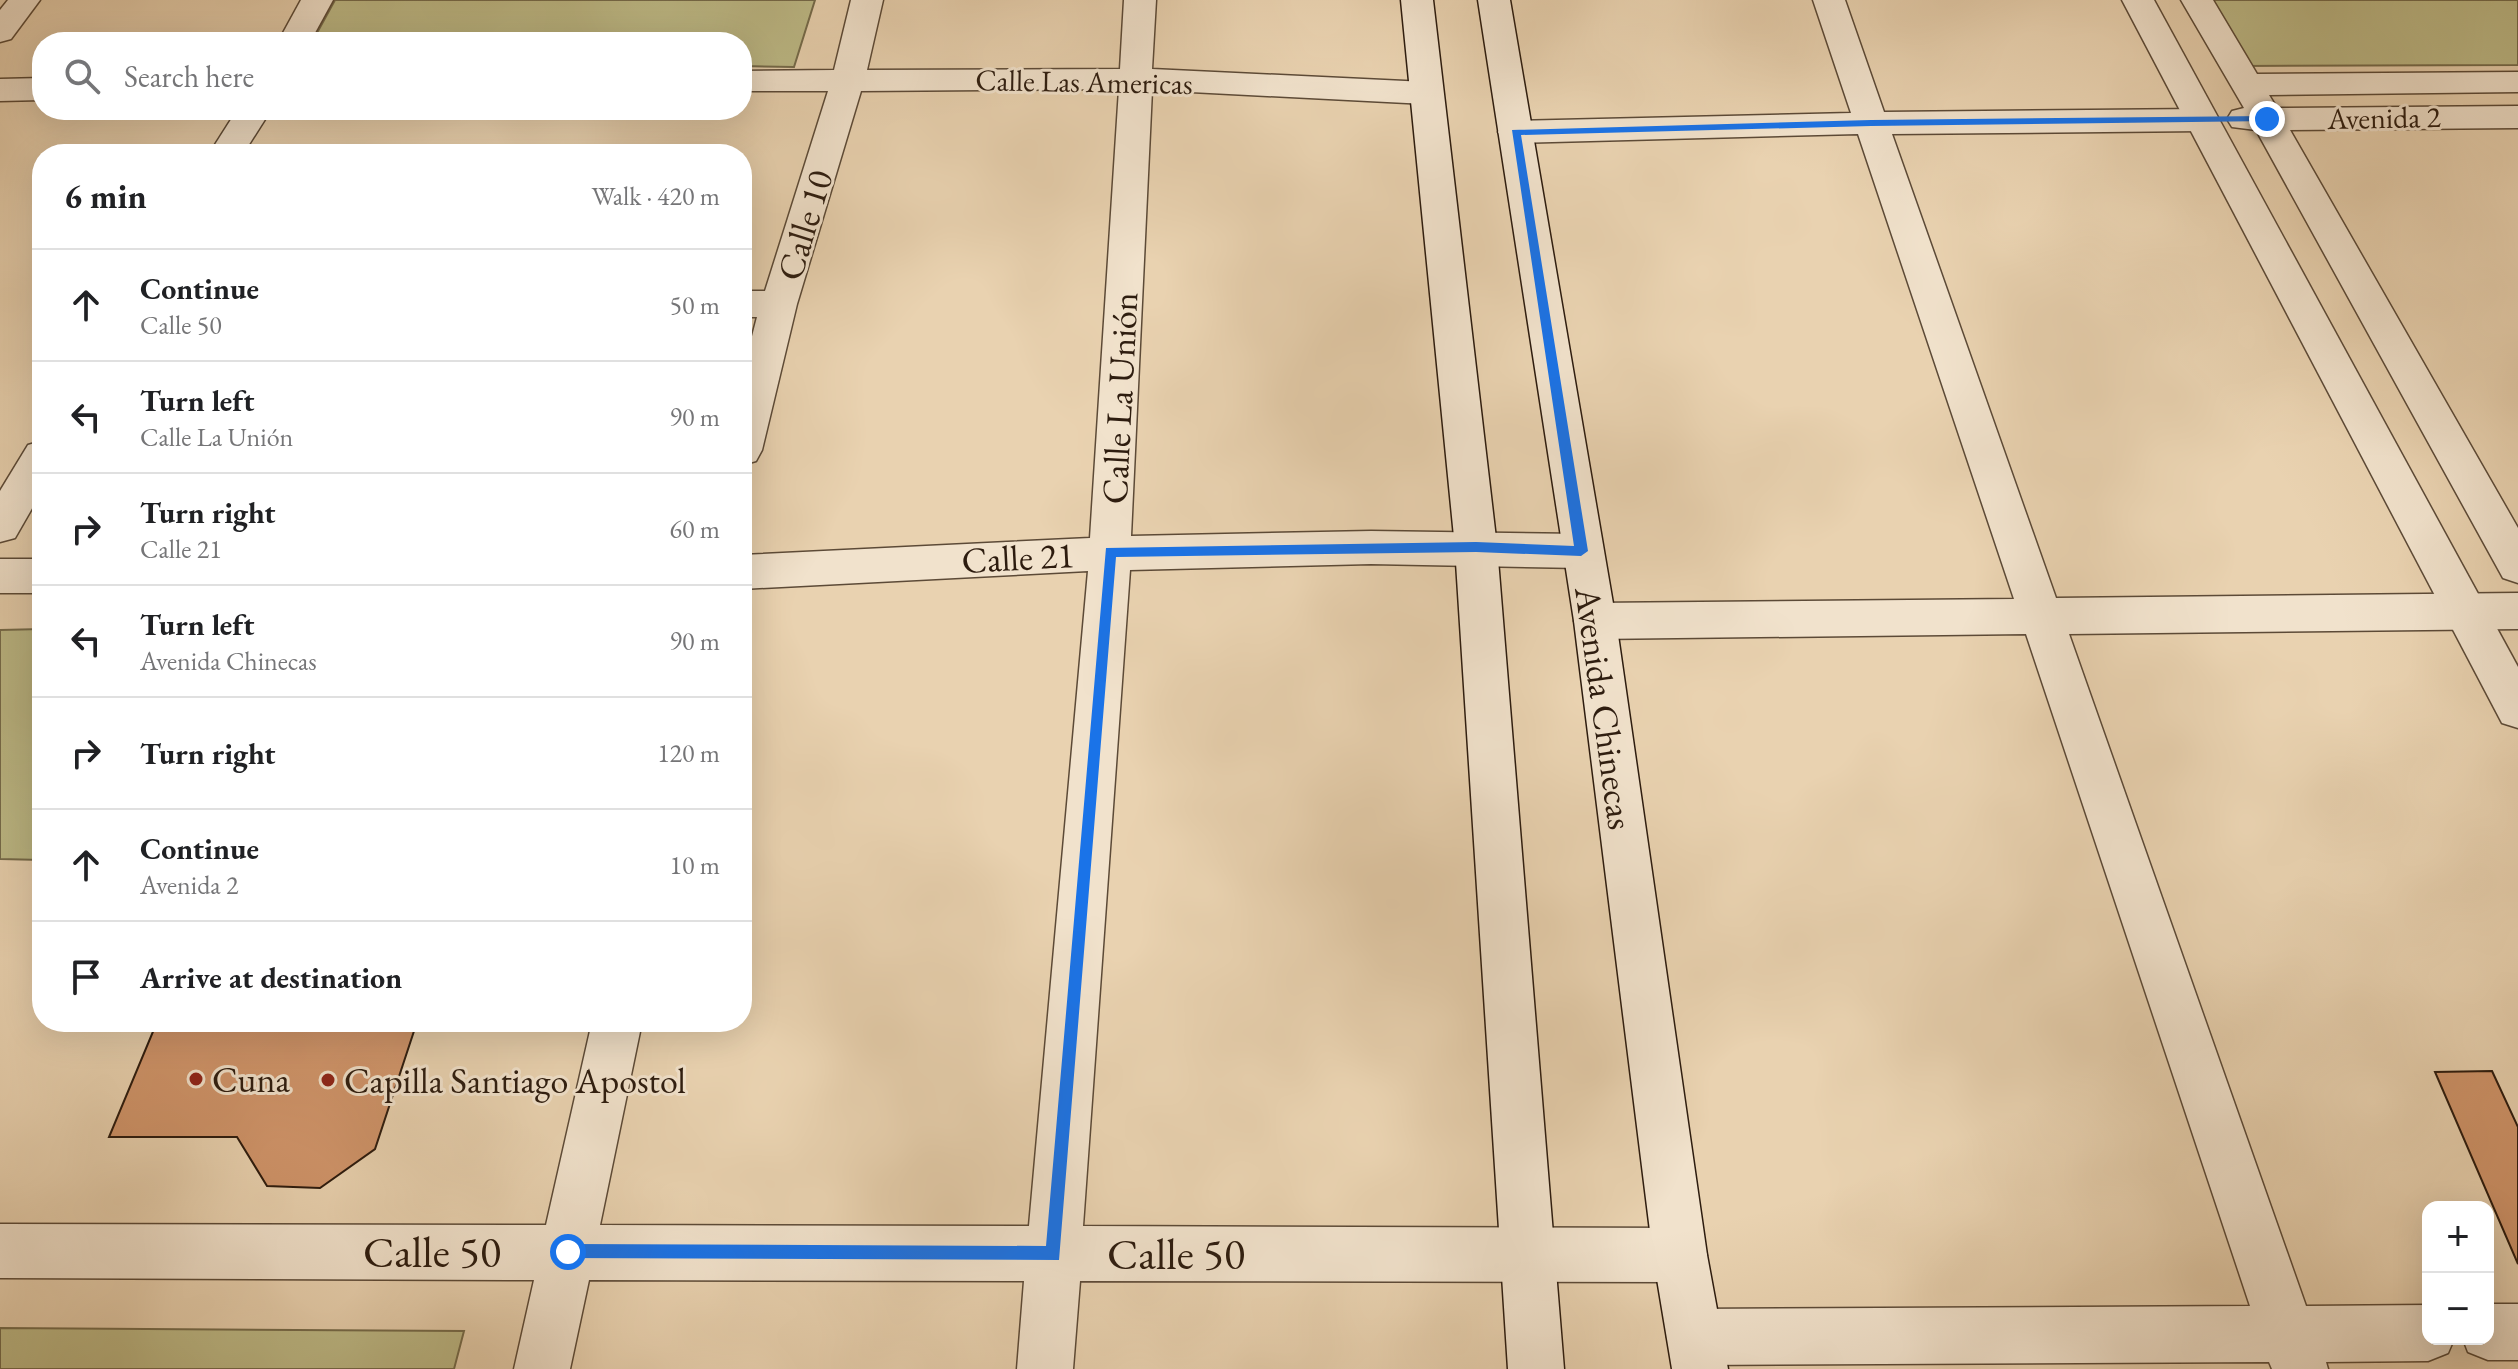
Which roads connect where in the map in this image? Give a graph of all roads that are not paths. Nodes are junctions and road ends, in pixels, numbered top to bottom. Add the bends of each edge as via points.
1 (24, 0) edge
2 (317, 0) edge
3 (867, 0) edge
4 (1140, 0) edge
5 (1417, 0) edge
6 (1494, 0) edge
7 (1829, 0) edge
8 (2138, 0) edge
9 (2197, 0) edge
10 (0, 32) edge
11 (299, 32) edge
12 (1135, 79) junction
13 (752, 81) edge
14 (848, 81) junction
15 (2518, 82) edge
16 (2247, 85) junction
17 (32, 89) edge
18 (0, 90) edge
19 (1426, 93) junction
20 (2518, 117) edge
21 (2267, 119) junction
22 (248, 120) edge
23 (2202, 120) junction
24 (1871, 123) junction
25 (1515, 132) junction
26 (232, 144) edge
27 (752, 304) edge
28 (779, 304) junction
29 (752, 411) edge
30 (32, 473) edge
31 (0, 526) edge
32 (1476, 547) junction
33 (1581, 551) junction
34 (1110, 552) junction
35 (2518, 566) edge
36 (752, 571) edge
37 (0, 576) edge
38 (32, 576) edge
39 (2518, 611) edge
40 (2468, 612) junction
41 (2041, 616) junction
42 (1595, 621) junction
43 (2518, 709) edge
44 (615, 1032) edge
45 (0, 1251) edge
46 (568, 1252) junction
47 (1053, 1254) junction
48 (1525, 1255) junction
49 (1680, 1255) junction
50 (2494, 1332) edge
51 (2518, 1332) edge
52 (2422, 1334) edge
53 (2294, 1351) edge
54 (1698, 1353) edge
55 (542, 1369) edge
56 (1045, 1369) edge
57 (1536, 1369) edge

1 - 10 street
2 - 11 street
3 - 14 street, Calle 10
4 - 12 street, Calle La Unión
5 - 19 street
6 - 25 street, Avenida Chinecas
7 - 24 street
8 - 23 street
9 - 16 street
12 - 14 street, Calle Las Americas
12 - 19 street, Calle Las Americas
12 - 34 street, Calle La Unión
13 - 14 street, Calle Las Americas
14 - 28 street, Calle 10
15 - 16 street, Avenida 2
16 - 21 street
17 - 18 street
19 - 32 street
20 - 21 street, Avenida 2
21 - 23 street, Avenida 2
21 - 35 street
22 - 26 street
23 - 24 street, Avenida 2
23 - 40 street
24 - 25 street, Avenida 2
24 - 41 street
25 - 33 street, Avenida Chinecas
27 - 28 street
28 - 29 street, Calle 10
30 - 31 street
32 - 33 street, Calle 21
32 - 34 street, Calle 21
32 - 48 street
33 - 42 street, Avenida Chinecas
34 - 36 street, Calle 21
34 - 47 street, Calle La Unión
37 - 38 street
39 - 40 street
40 - 41 street
40 - 43 street
41 - 42 street
41 - 53 street
42 - 49 street, Avenida Chinecas
44 - 46 street
45 - 46 street, Calle 50
46 - 47 street, Calle 50
46 - 55 street
47 - 48 street, Calle 50
47 - 56 street, Calle La Unión
48 - 49 street, Calle 50
48 - 57 street
49 - 54 street, Avenida Chinecas
50 - 51 street
52 - 53 street
53 - 54 street

